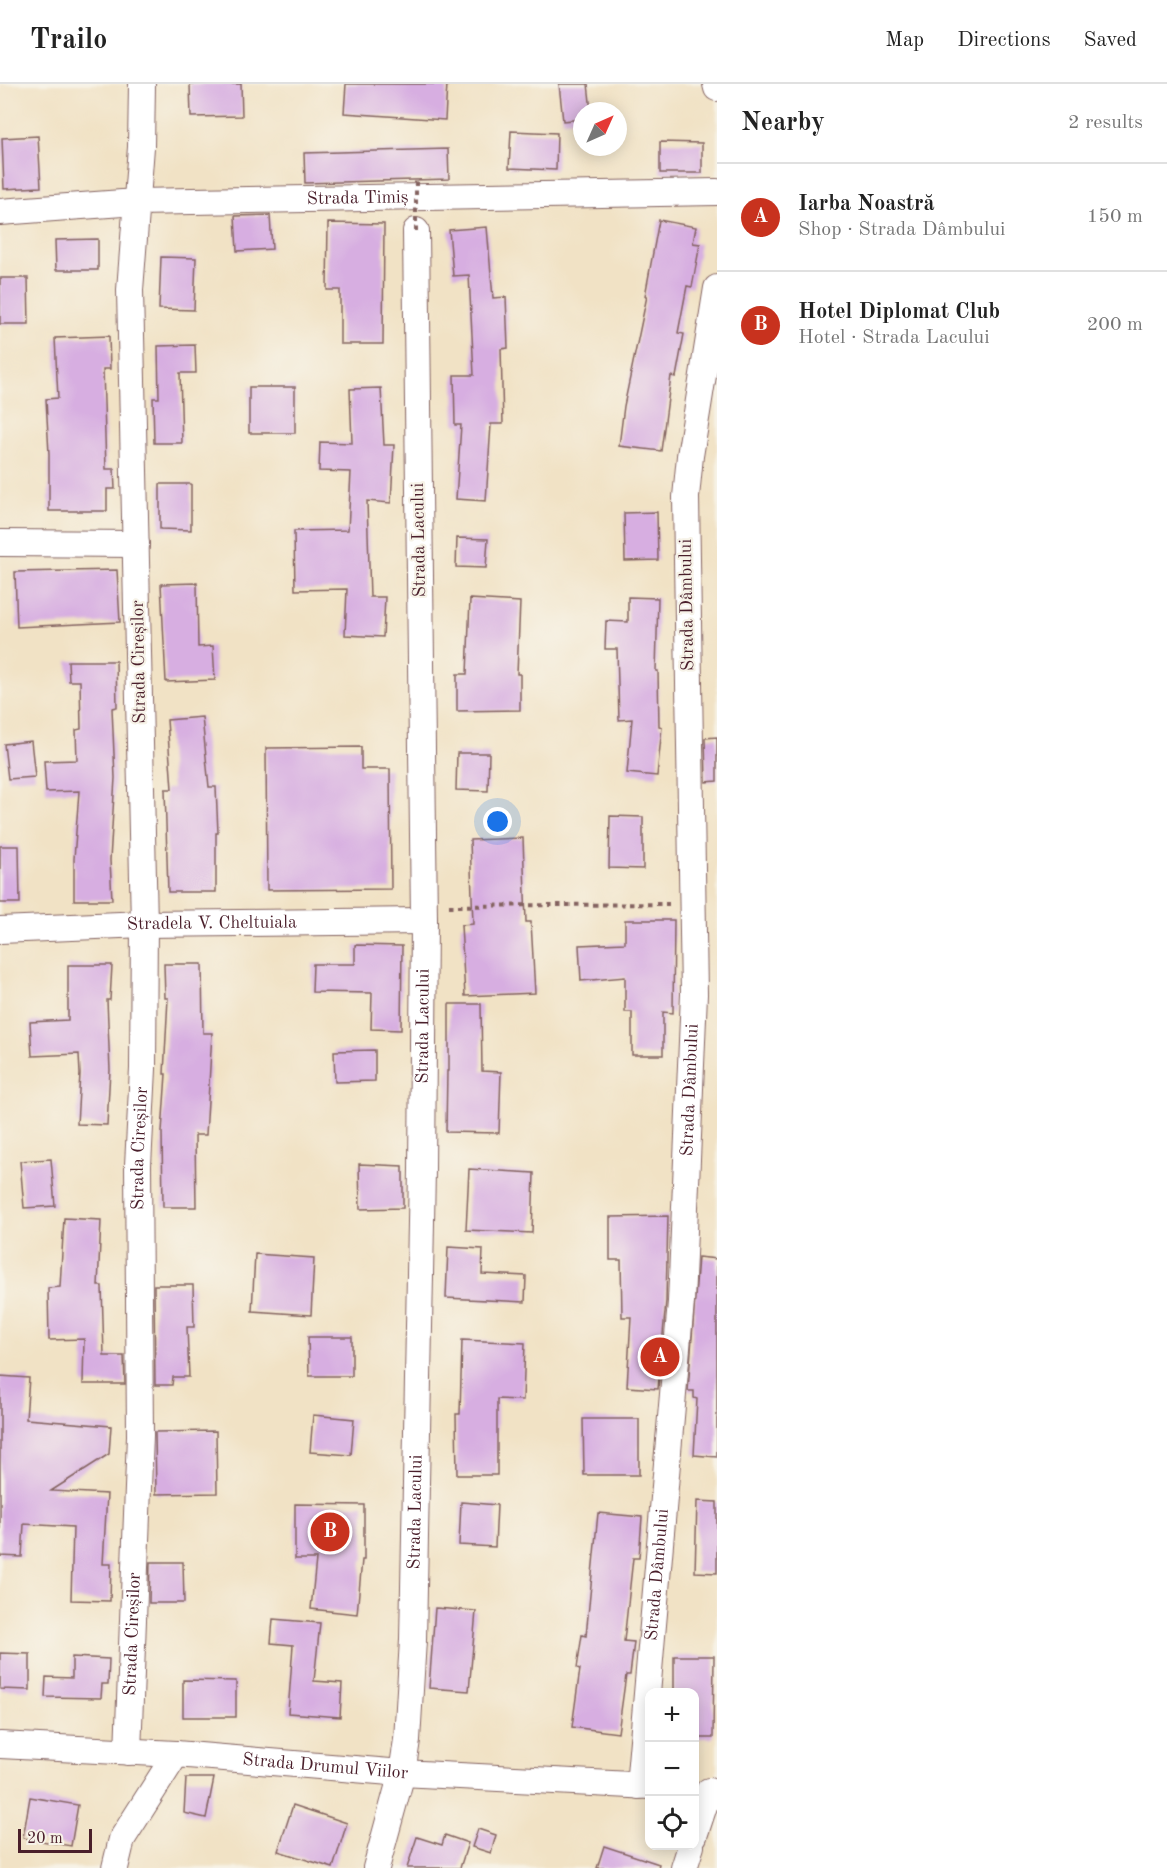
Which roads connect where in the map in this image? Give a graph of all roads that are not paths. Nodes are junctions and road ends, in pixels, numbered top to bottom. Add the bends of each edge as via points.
1 (142, 84) edge
2 (717, 192) edge
3 (136, 202) junction
4 (0, 212) edge
5 (416, 231) road end
6 (717, 288) edge
7 (0, 543) edge
8 (136, 544) junction
9 (424, 913) junction
10 (144, 924) junction
11 (0, 930) edge
12 (0, 1745) edge
13 (128, 1752) junction
14 (176, 1754) junction
15 (402, 1773) junction
16 (644, 1786) edge
17 (707, 1791) edge
18 (699, 1819) edge
19 (690, 1850) edge
20 (115, 1868) edge
21 (376, 1868) edge
22 (684, 1868) edge

1 - 3 street, Strada Cireșilor
2 - 3 street, Strada Timiș
3 - 4 street, Strada Timiș
3 - 8 street, Strada Cireșilor via 130,290
5 - 9 street, Strada Lacului
6 - 16 street, Strada Dâmbului via 686,497 694,994 681,1302
7 - 8 street
8 - 10 street, Strada Cireșilor
9 - 10 street, Stradela V. Cheltuiala
9 - 15 street, Strada Lacului via 413,1640
10 - 11 street, Stradela V. Cheltuiala
10 - 13 street, Strada Cireșilor via 138,1165 140,1434
12 - 13 street, Strada Drumul Viilor
13 - 14 street, Strada Drumul Viilor
14 - 15 street, Strada Drumul Viilor
14 - 20 street via 122,1839
15 - 16 street, Strada Drumul Viilor
15 - 21 street, Strada Lacului
17 - 18 street
19 - 22 street

